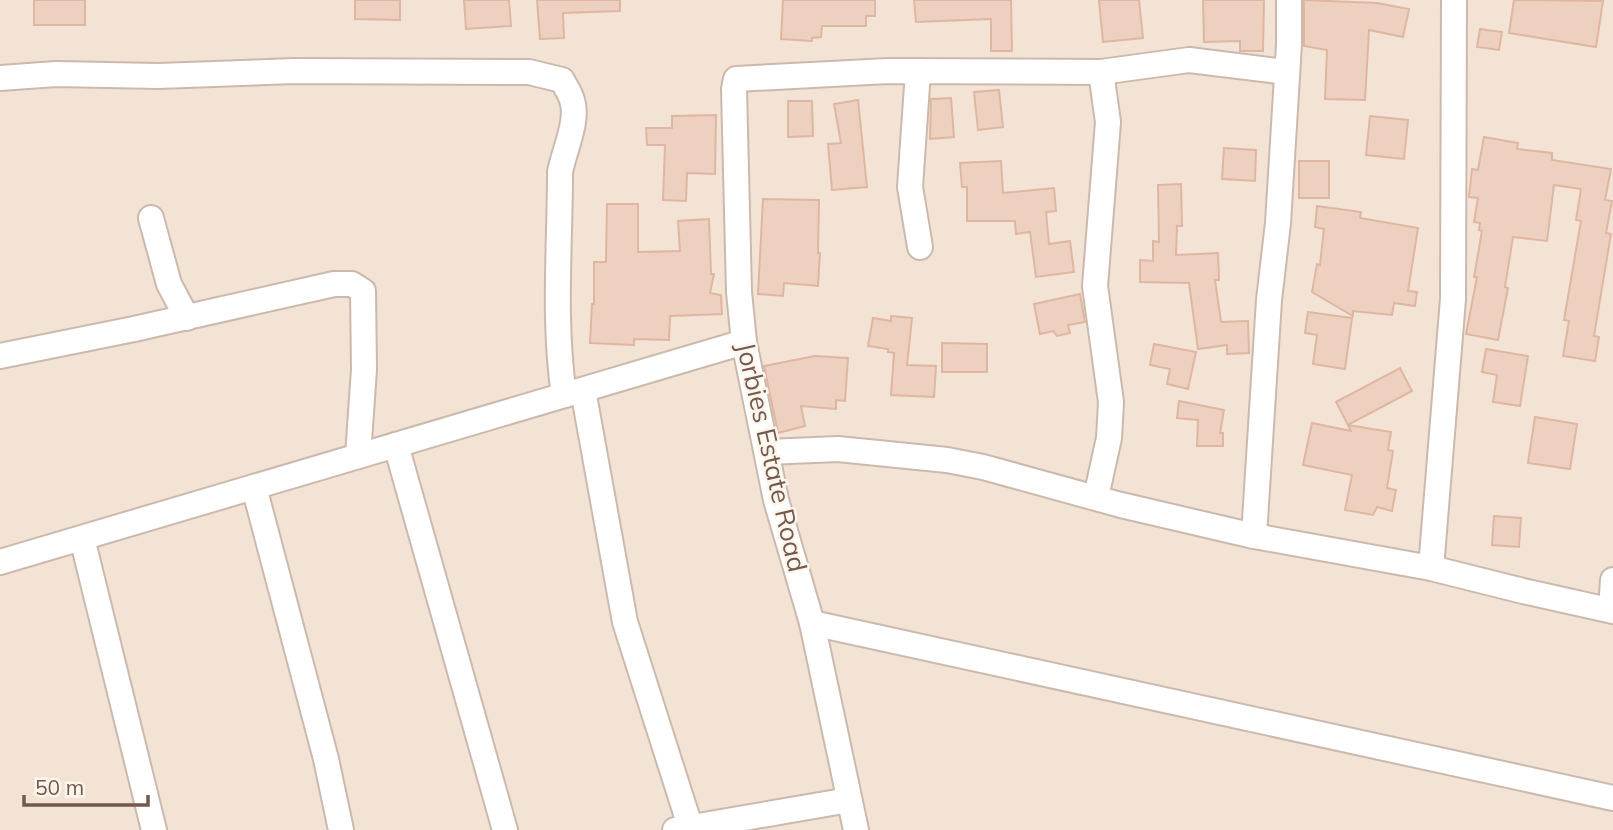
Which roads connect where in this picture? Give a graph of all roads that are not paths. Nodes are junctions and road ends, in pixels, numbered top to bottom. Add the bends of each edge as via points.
1 (1289, 0) edge
2 (1454, 0) edge
3 (918, 71) junction
4 (1101, 72) junction
5 (1286, 72) junction
6 (0, 78) edge
7 (151, 218) dead end
8 (920, 247) dead end
9 (187, 318) junction
10 (744, 342) junction
11 (0, 356) edge
12 (574, 393) junction
13 (396, 445) junction
14 (768, 452) junction
15 (358, 456) junction
16 (254, 487) junction
17 (1096, 497) junction
18 (1254, 536) junction
19 (82, 538) junction
20 (0, 562) edge
21 (1431, 568) junction
22 (1613, 580) edge
23 (1612, 610) edge
24 (812, 622) junction
25 (1613, 798) edge
26 (849, 800) junction
27 (682, 828) edge
28 (154, 830) edge
29 (341, 830) edge
30 (505, 830) edge
31 (856, 830) edge

1 - 5 street
2 - 21 street via 1454,299
3 - 4 street
3 - 8 street via 910,187
3 - 10 street, Jorbies Estate Road via 736,79
4 - 5 street via 1189,60
4 - 17 street via 1108,122 1096,286 1111,402
5 - 18 street
6 - 12 street via 294,71 529,72 562,80 573,102 573,123 560,172 560,364
7 - 9 street via 169,284
9 - 11 street
9 - 15 street via 334,284 352,284 363,291 365,369
10 - 12 street
10 - 14 street, Jorbies Estate Road
12 - 13 street
12 - 27 street via 625,622
13 - 15 street
13 - 30 street
14 - 17 street via 838,449 947,460
14 - 24 street, Jorbies Estate Road via 776,500
15 - 16 street
16 - 19 street
16 - 29 street
17 - 18 street
18 - 21 street
19 - 20 street
19 - 28 street
21 - 23 street
22 - 23 street
24 - 25 street
24 - 26 street, Jorbies Estate Road
26 - 27 street
26 - 31 street, Jorbies Estate Road

